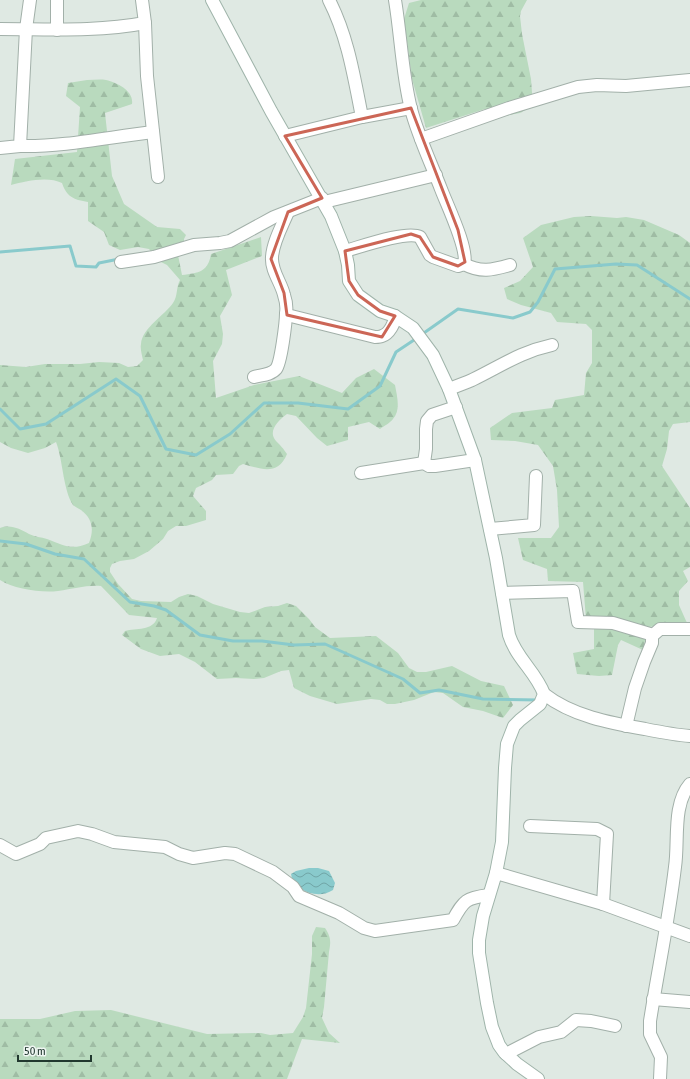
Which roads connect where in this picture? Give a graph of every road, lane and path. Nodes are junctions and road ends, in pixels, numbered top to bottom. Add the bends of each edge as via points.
1 (30, 0) edge
2 (56, 0) edge
3 (142, 0) edge
4 (212, 0) edge
5 (329, 0) edge
6 (395, 0) edge
7 (145, 23) junction
8 (0, 29) edge
9 (26, 29) junction
10 (57, 30) junction
11 (690, 80) edge
12 (411, 108) junction
13 (362, 117) junction
14 (153, 132) junction
15 (285, 136) junction
16 (421, 139) junction
17 (20, 146) junction
18 (0, 148) edge
19 (436, 175) junction
20 (158, 177) dead end
21 (323, 200) junction
22 (288, 212) junction
23 (345, 251) junction
24 (121, 262) dead end
25 (464, 264) junction
26 (510, 266) dead end
27 (286, 315) junction
28 (395, 316) junction
29 (552, 345) dead end
30 (254, 377) dead end
31 (449, 389) junction
32 (456, 407) junction
33 (475, 460) junction
34 (424, 463) junction
35 (361, 473) dead end
36 (536, 476) dead end
37 (490, 529) junction
38 (502, 593) junction
39 (690, 629) edge
40 (652, 636) junction
41 (543, 698) junction
42 (626, 726) junction
43 (690, 736) edge
44 (690, 784) edge
45 (530, 826) dead end
46 (0, 845) edge
47 (496, 873) junction
48 (489, 895) junction
49 (604, 904) junction
50 (666, 926) junction
51 (690, 936) edge
52 (653, 999) junction
53 (690, 1002) edge
54 (615, 1026) dead end
55 (506, 1054) junction
56 (538, 1079) edge
57 (660, 1079) edge

1 - 9 street
2 - 10 street
3 - 7 street
4 - 15 street
5 - 13 street via 348,47
6 - 12 street
7 - 10 street via 117,28
7 - 14 street
8 - 9 street
9 - 10 street
9 - 17 street
11 - 16 street via 578,88 509,108
12 - 13 street
12 - 16 street
13 - 15 street
14 - 17 street via 61,144
14 - 20 street
15 - 21 street
16 - 19 street
17 - 18 street
19 - 21 street
19 - 25 street via 458,230
21 - 22 street
21 - 23 street
22 - 24 street via 230,241 194,245 154,257
22 - 27 street via 271,258 284,293
23 - 25 street via 411,234 420,237 430,256 458,266
23 - 28 street via 348,281 358,295 380,311
25 - 26 street via 482,270
27 - 28 street via 375,337 388,332
27 - 30 street via 277,369 272,373
28 - 31 street via 413,328 424,342
29 - 31 street via 521,354
31 - 32 street
32 - 33 street
32 - 34 street via 432,415 427,421
33 - 34 street via 435,466
33 - 37 street
34 - 35 street
36 - 37 street via 534,525
37 - 38 street
38 - 40 street via 572,590 578,622 613,623
38 - 41 street via 511,642 539,681
39 - 40 street via 660,629
40 - 42 street
41 - 42 street via 578,712
41 - 47 street via 514,726 508,744 502,842
42 - 43 street
44 - 50 street via 681,800 676,866
45 - 49 street via 597,829 607,834
46 - 48 street via 16,854 40,844 46,838 78,831 114,842 165,847 193,858 235,854 273,872 293,887 299,896 375,931 453,920 465,901
47 - 48 street
47 - 49 street
48 - 55 street via 479,940 480,968 492,1027 499,1045
49 - 50 street
50 - 51 street
50 - 52 street
52 - 53 street
52 - 57 street via 649,1030 661,1057
54 - 55 street via 576,1020 561,1032 538,1037
55 - 56 street

